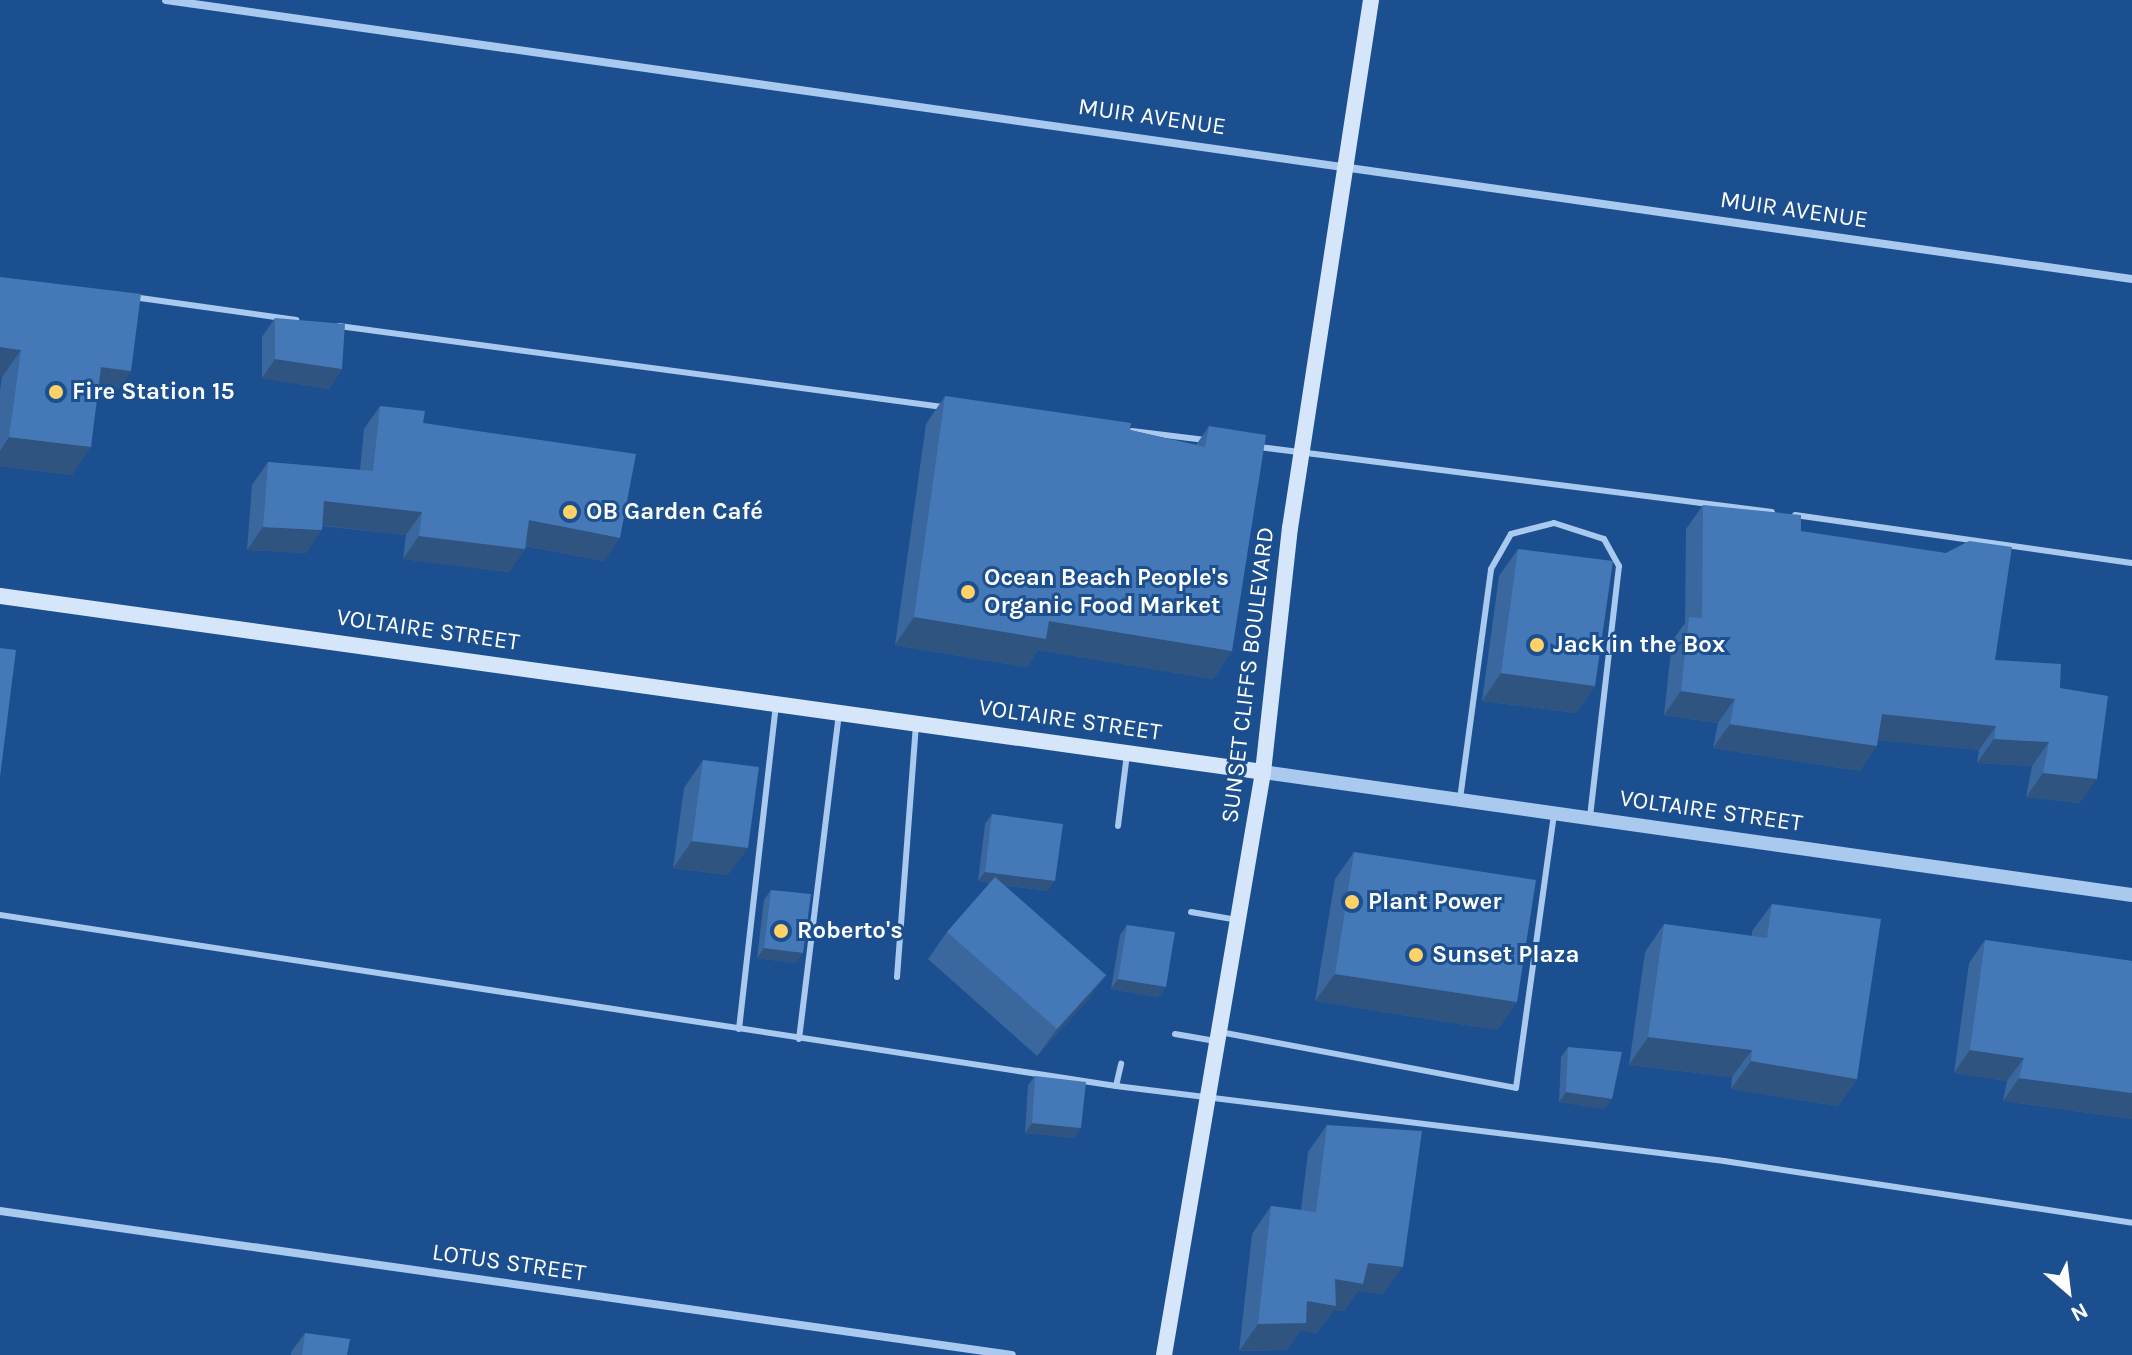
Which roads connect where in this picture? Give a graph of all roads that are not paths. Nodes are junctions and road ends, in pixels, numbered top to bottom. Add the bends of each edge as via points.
1 (166, 0) edge
2 (1371, 0) edge
3 (1347, 165) junction
4 (2132, 279) edge
5 (126, 296) edge
6 (314, 323) edge
7 (330, 325) edge
8 (958, 409) edge
9 (1115, 429) edge
10 (1209, 441) edge
11 (1241, 445) edge
12 (1303, 453) junction
13 (2132, 563) edge
14 (0, 596) edge
15 (776, 703) junction
16 (839, 712) junction
17 (916, 722) junction
18 (1127, 752) junction
19 (1263, 772) junction
20 (1460, 799) junction
21 (1554, 813) junction
22 (1590, 818) junction
23 (1118, 826) dead end
24 (2132, 895) edge
25 (1191, 912) dead end
26 (0, 915) edge
27 (1239, 920) junction
28 (897, 977) dead end
29 (739, 1029) junction
30 (1175, 1034) dead end
31 (1219, 1037) junction
32 (799, 1039) junction
33 (1121, 1064) dead end
34 (1116, 1086) junction
35 (1208, 1099) junction
36 (0, 1211) edge
37 (2132, 1223) edge
38 (1012, 1355) edge
39 (1164, 1355) edge

1 - 3 street, MUIR AVENUE
2 - 3 main road, SUNSET CLIFFS BOULEVARD
3 - 4 street, MUIR AVENUE
3 - 12 main road, SUNSET CLIFFS BOULEVARD
5 - 6 lane
7 - 8 lane
9 - 10 lane
11 - 12 lane
12 - 13 lane
12 - 19 main road, SUNSET CLIFFS BOULEVARD
14 - 15 main road, VOLTAIRE STREET
15 - 16 main road, VOLTAIRE STREET
15 - 29 lane
16 - 17 main road, VOLTAIRE STREET
16 - 32 lane
17 - 18 main road, VOLTAIRE STREET
17 - 28 lane
18 - 19 main road, VOLTAIRE STREET
18 - 23 lane
19 - 20 street, VOLTAIRE STREET
19 - 27 main road, SUNSET CLIFFS BOULEVARD
20 - 21 street, VOLTAIRE STREET
20 - 22 lane via 1491,569 1511,534 1554,523 1604,539 1619,566
21 - 22 street, VOLTAIRE STREET
21 - 31 lane via 1516,1088
22 - 24 street, VOLTAIRE STREET
25 - 27 lane
26 - 29 lane
27 - 31 main road, SUNSET CLIFFS BOULEVARD
29 - 32 lane
30 - 31 lane
31 - 35 main road, SUNSET CLIFFS BOULEVARD
32 - 34 lane
33 - 34 lane
34 - 35 lane
35 - 37 lane via 1724,1161
35 - 39 main road, SUNSET CLIFFS BOULEVARD
36 - 38 street, LOTUS STREET

